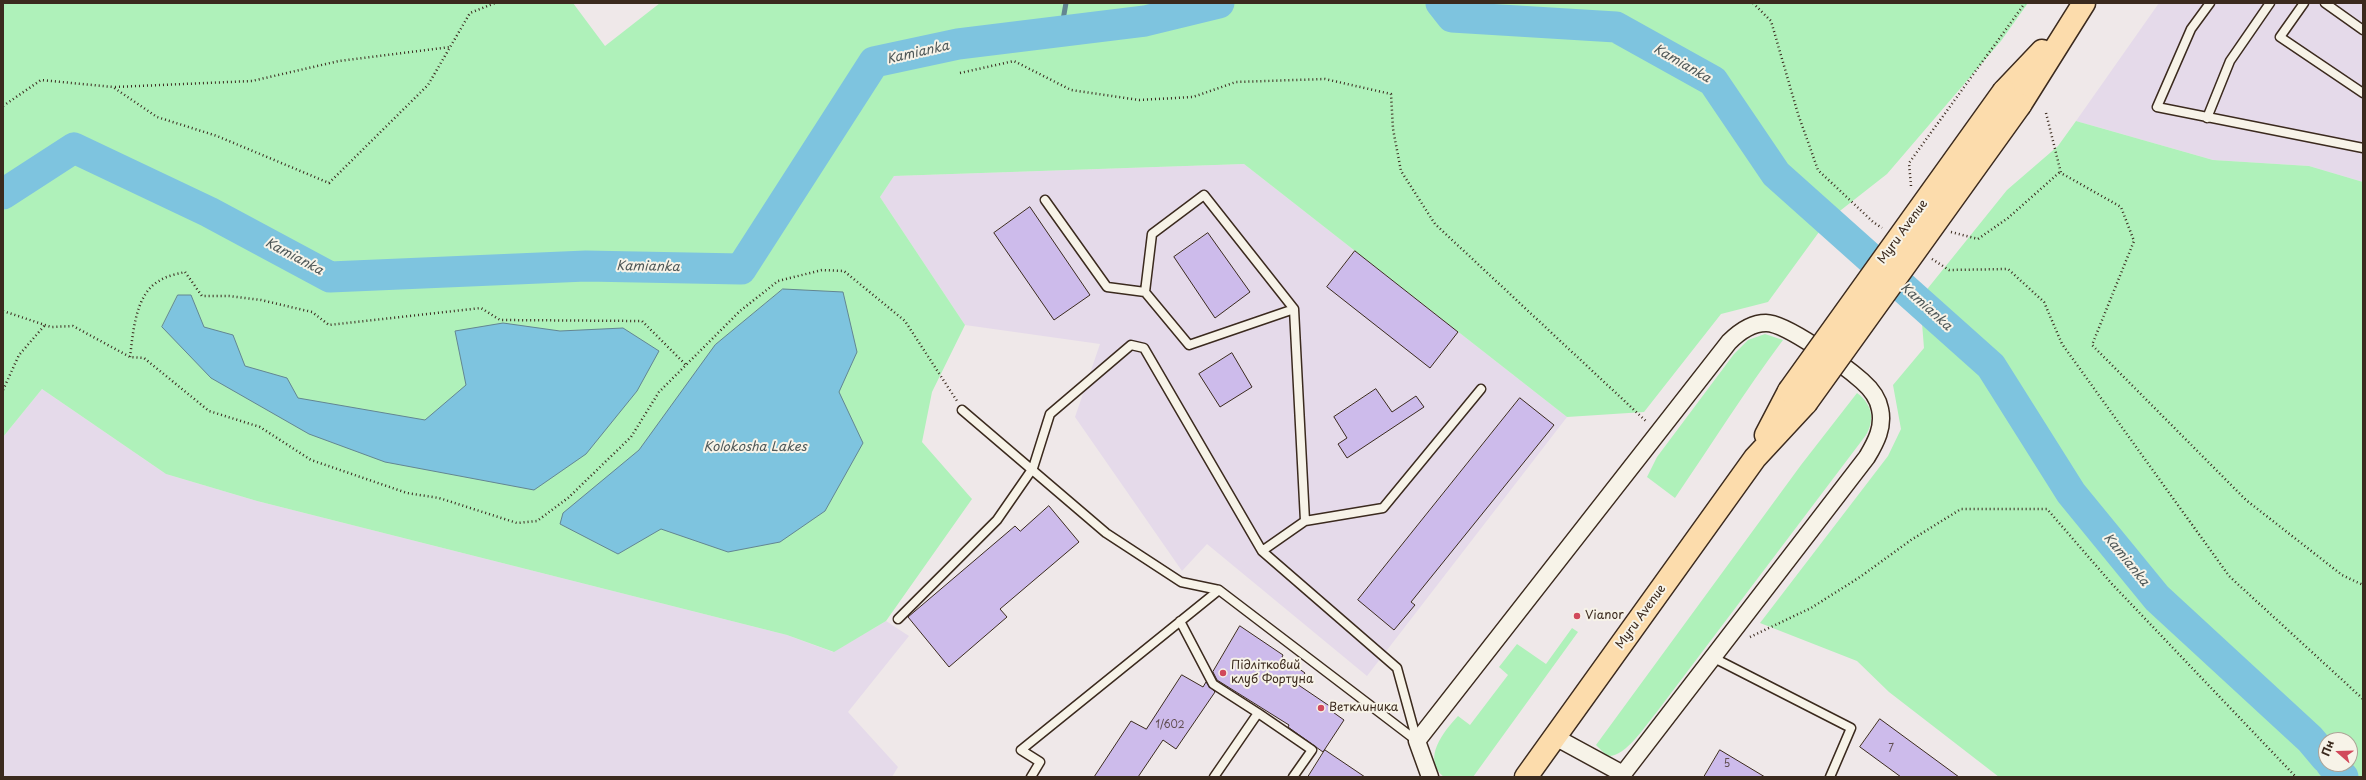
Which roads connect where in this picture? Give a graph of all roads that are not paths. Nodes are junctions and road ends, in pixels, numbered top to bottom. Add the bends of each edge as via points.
1 (2210, 3) edge
2 (2270, 3) edge
3 (2304, 3) edge
4 (2326, 3) edge
5 (2078, 12) edge
6 (2363, 30) edge
7 (2363, 93) edge
8 (2012, 98) junction
9 (2208, 118) junction
10 (2363, 148) edge
11 (1045, 200) dead end
12 (1145, 292) junction
13 (1294, 309) junction
14 (1481, 389) dead end
15 (962, 410) road end
16 (1755, 458) junction
17 (1033, 468) junction
18 (1306, 521) junction
19 (1262, 551) junction
20 (1219, 590) junction
21 (898, 619) dead end
22 (1180, 621) junction
23 (1712, 657) junction
24 (1258, 713) junction
25 (1555, 737) junction
26 (1417, 741) junction
27 (1617, 773) edge
28 (1031, 777) edge
29 (1214, 777) edge
30 (1293, 777) edge
31 (1430, 777) edge
32 (1526, 777) edge
33 (1830, 777) edge

1 - 9 lane via 2191,29 2157,107
2 - 9 lane via 2230,60
3 - 7 lane via 2280,37
4 - 6 lane
5 - 8 main road, Myru Avenue
8 - 16 main road, Myru Avenue, bridge via 1806,403
8 - 16 main road, Myru Avenue, bridge via 1789,391
9 - 10 lane
11 - 12 lane via 1107,287
12 - 13 lane via 1189,345
12 - 13 lane via 1152,234 1204,195
13 - 18 lane
14 - 18 lane via 1383,508
15 - 17 lane
16 - 25 main road, Myru Avenue
17 - 19 lane via 1050,414 1131,345 1144,348
17 - 20 lane via 1106,533 1181,582
17 - 21 lane via 997,520
18 - 19 lane
19 - 26 lane via 1397,668
20 - 22 lane
20 - 26 lane
22 - 24 lane via 1213,684
22 - 28 lane via 1021,750 1040,762
23 - 26 street via 1867,457 1877,440 1882,424 1875,396 1862,381 1796,334 1766,322 1738,333 1729,342
23 - 27 street
23 - 33 lane via 1851,728
24 - 29 lane
24 - 30 lane via 1312,750
25 - 27 street
25 - 32 main road, Myru Avenue
26 - 31 street

